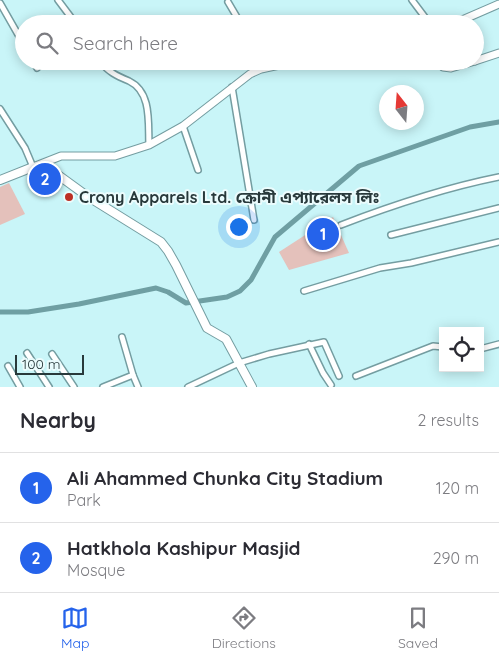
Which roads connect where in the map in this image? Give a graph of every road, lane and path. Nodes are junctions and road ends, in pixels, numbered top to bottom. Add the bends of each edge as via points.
1 (4, 0) edge
2 (58, 0) edge
3 (412, 0) edge
4 (0, 2) edge
5 (228, 2) dead end
6 (499, 4) edge
7 (69, 15) edge
8 (236, 15) edge
9 (423, 15) edge
10 (474, 15) edge
11 (15, 29) edge
12 (499, 53) edge
13 (484, 58) edge
14 (108, 70) edge
15 (257, 70) edge
16 (232, 87) junction
17 (0, 109) edge
18 (183, 126) junction
19 (149, 145) junction
20 (33, 167) junction
21 (198, 170) dead end
22 (499, 177) edge
23 (0, 180) edge
24 (499, 208) edge
25 (254, 220) dead end
26 (341, 225) dead end
27 (392, 235) dead end
28 (499, 242) edge
29 (304, 291) dead end
30 (122, 337) dead end
31 (309, 344) junction
32 (499, 344) edge
33 (439, 347) edge
34 (484, 348) edge
35 (27, 353) dead end
36 (52, 354) dead end
37 (240, 363) junction
38 (8, 366) dead end
39 (132, 375) junction
40 (339, 376) dead end
41 (356, 376) dead end
42 (331, 385) dead end
43 (20, 387) edge
44 (49, 387) edge
45 (74, 387) edge
46 (103, 387) edge
47 (138, 387) edge
48 (188, 387) edge
49 (252, 387) edge

1 - 4 street
2 - 7 street
3 - 9 street
4 - 11 street
5 - 8 street
6 - 10 street
12 - 13 street
14 - 19 street via 136,86 143,94 147,106
15 - 16 street
16 - 18 street
16 - 25 street
17 - 20 street
18 - 19 street
18 - 21 street
19 - 20 street via 115,156 61,156
20 - 23 main road
20 - 37 main road via 54,172 161,242 207,328 226,339
22 - 26 street via 415,198
24 - 27 street
28 - 29 street via 380,268
30 - 39 street
31 - 37 street
31 - 40 street via 325,343
31 - 42 street
32 - 34 street
33 - 41 street via 433,346
35 - 44 street
36 - 45 street
37 - 48 street
37 - 49 main road
38 - 43 street
39 - 46 street
39 - 47 street

